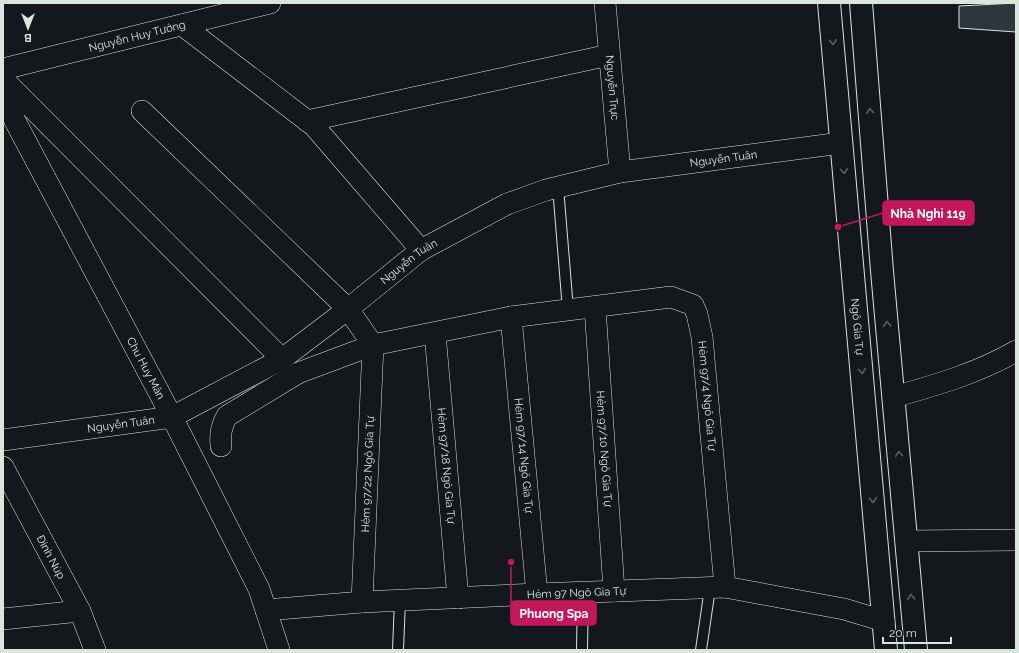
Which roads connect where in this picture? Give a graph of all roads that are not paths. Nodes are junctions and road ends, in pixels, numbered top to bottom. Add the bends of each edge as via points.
1 (270, 3) edge
2 (605, 3) edge
3 (829, 3) edge
4 (861, 3) edge
5 (182, 25) junction
6 (610, 56) junction
7 (3, 69) edge
8 (3, 79) edge
9 (3, 91) edge
10 (142, 111) dead end
11 (307, 121) junction
12 (872, 139) junction
13 (841, 143) junction
14 (620, 172) junction
15 (558, 187) junction
16 (420, 250) junction
17 (595, 307) junction
18 (348, 309) junction
19 (568, 310) junction
20 (511, 317) junction
21 (435, 332) junction
22 (373, 345) junction
23 (1016, 351) edge
24 (282, 359) junction
25 (894, 397) junction
26 (864, 398) junction
27 (172, 417) junction
28 (3, 440) edge
29 (221, 446) dead end
30 (3, 467) edge
31 (1016, 540) edge
32 (906, 541) junction
33 (717, 587) junction
34 (614, 591) junction
35 (583, 592) junction
36 (537, 594) junction
37 (458, 598) junction
38 (400, 600) junction
39 (362, 602) junction
40 (266, 610) junction
41 (80, 611) junction
42 (3, 619) edge
43 (884, 621) junction
44 (915, 640) edge
45 (95, 650) edge
46 (279, 650) edge
47 (398, 650) edge
48 (582, 650) edge
49 (701, 650) edge
50 (886, 650) edge

1 - 5 street, Nguyễn Huy Tưởng
2 - 6 street, Nguyễn Trực
3 -> 13 main road, Ngô Gia Tự
12 -> 4 main road
5 - 7 street, Nguyễn Huy Tưởng
5 - 11 street
6 - 11 street
6 - 14 street, Nguyễn Trực
8 - 24 street
9 - 27 street, Chu Huy Mân via 15,121
10 - 18 street
11 - 16 street
12 - 13 main road
25 -> 12 main road
13 - 14 street, Nguyễn Tuân
13 -> 26 main road, Ngô Gia Tự
14 - 15 street, Nguyễn Tuân
15 - 16 street, Nguyễn Tuân via 507,204
15 - 19 lane
16 - 18 street, Nguyễn Tuân
17 - 19 street
17 - 33 street, Hẻm 97/4 Ngô Gia Tự via 671,297 693,305 697,314 702,337
17 - 34 street, Hẻm 97/10 Ngô Gia Tự
18 - 22 street
18 - 24 street, Nguyễn Tuân
19 - 20 street
20 - 21 street
20 - 36 street, Hẻm 97/14 Ngô Gia Tự
21 - 22 street
21 - 37 street, Hẻm 97/18 Ngô Gia Tự
22 - 29 street via 298,373 228,416 222,424
22 - 39 street, Hẻm 97/22 Ngô Gia Tự
23 - 25 street via 942,384
24 - 27 street, Nguyễn Tuân
25 - 26 main road
32 -> 25 main road
26 -> 43 main road, Ngô Gia Tự
27 - 28 street, Nguyễn Tuân
27 - 40 street, Chu Huy Mân via 259,589
30 - 41 street, Đinh Núp
31 - 32 street
44 -> 32 main road
33 - 34 street, Hẻm 97 Ngô Gia Tự
33 - 43 street, Hẻm 97 Ngô Gia Tự via 844,609
33 - 49 lane
34 - 35 street, Hẻm 97 Ngô Gia Tự
35 - 36 street, Hẻm 97 Ngô Gia Tự
35 - 48 lane
36 - 37 street, Hẻm 97 Ngô Gia Tự
37 - 38 street, Hẻm 97 Ngô Gia Tự
38 - 39 street, Hẻm 97 Ngô Gia Tự
38 - 47 lane
39 - 40 street, Hẻm 97 Ngô Gia Tự
40 - 46 street, Chu Huy Mân
41 - 42 street
41 - 45 street, Đinh Núp
43 - 44 main road
43 - 50 main road, Ngô Gia Tự

